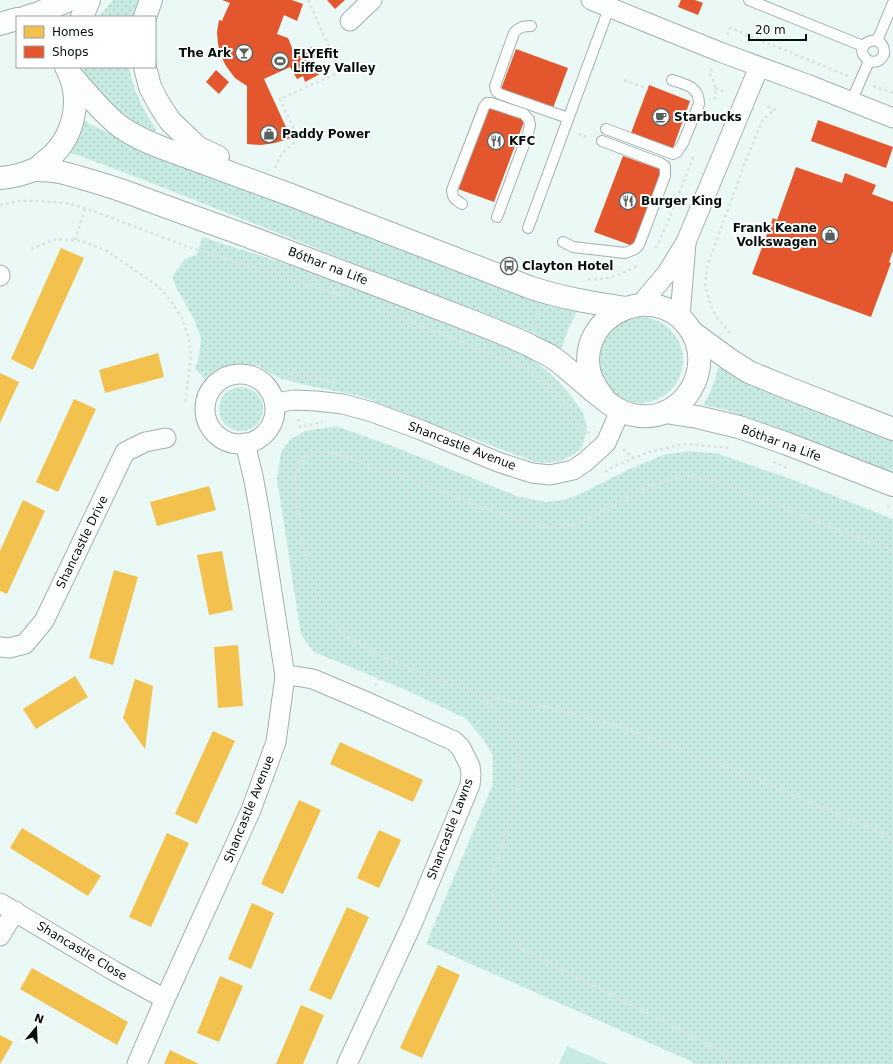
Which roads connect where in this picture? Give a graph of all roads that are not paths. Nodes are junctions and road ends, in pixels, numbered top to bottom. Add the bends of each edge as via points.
1 (69, 0) edge
2 (89, 0) edge
3 (151, 0) edge
4 (372, 0) edge
5 (591, 0) edge
6 (749, 0) edge
7 (893, 2) edge
8 (610, 8) junction
9 (29, 16) edge
10 (82, 16) edge
11 (145, 16) edge
12 (16, 19) edge
13 (350, 21) dead end
14 (0, 25) edge
15 (531, 26) dead end
16 (16, 29) edge
17 (877, 41) junction
18 (863, 46) junction
19 (882, 57) junction
20 (893, 59) edge
21 (869, 62) junction
22 (759, 67) junction
23 (145, 68) edge
24 (68, 71) edge
25 (672, 80) dead end
26 (851, 102) junction
27 (568, 118) junction
28 (893, 118) edge
29 (606, 129) dead end
30 (602, 141) dead end
31 (34, 170) junction
32 (0, 178) edge
33 (291, 195) junction
34 (462, 204) dead end
35 (498, 217) dead end
36 (528, 228) dead end
37 (563, 242) dead end
38 (686, 242) junction
39 (633, 306) junction
40 (686, 325) junction
41 (275, 403) junction
42 (612, 405) junction
43 (665, 412) junction
44 (893, 429) edge
45 (166, 438) dead end
46 (245, 443) junction
47 (889, 495) edge
48 (0, 647) edge
49 (285, 676) junction
50 (7, 907) edge
51 (0, 936) edge
52 (165, 999) junction
53 (137, 1064) edge
54 (347, 1064) edge

1 - 9 street
2 - 10 street
3 - 11 street
4 - 13 street
5 - 8 street
6 - 18 lane
7 - 17 lane
8 - 22 street
8 - 27 lane
12 - 14 street
14 - 16 street
15 - 27 lane via 524,26 514,33 495,86 496,91
17 - 18 lane via 871,40
17 - 19 lane via 883,47
18 - 21 lane via 862,54
19 - 20 lane
19 - 21 lane via 876,62
21 - 26 lane
22 - 26 street
22 - 38 street
23 - 33 street via 150,87 170,121 197,147
24 - 31 street via 74,87 73,122 64,142 51,158
24 - 33 street via 106,115 118,125 160,147
25 - 29 lane via 690,87 699,97 699,104 677,152 673,154
26 - 28 street
27 - 36 lane
30 - 37 lane via 665,166 665,176 639,245 635,250 625,253 573,247
31 - 32 street via 20,176
31 - 42 street, Bóthar na Life via 58,172 101,183 325,264 508,336 552,357
33 - 39 street via 540,291 588,303
34 - 35 lane via 454,198 452,190 484,107 491,103 524,114 529,120 528,134
38 - 39 street via 667,273
38 - 40 street
39 - 40 street via 654,306 668,310
39 - 42 street via 613,314 601,325 593,338 589,354 589,370 594,385
40 - 43 street, Bóthar na Life via 698,347 700,363 697,379 689,394 678,405
40 - 44 street via 749,372
41 - 42 street, Shancastle Avenue via 316,400 343,404 421,430 498,462 532,473 550,475 572,470 606,443
41 - 46 street via 275,414 265,434
41 - 46 street via 272,393 265,384 246,374 234,374 215,385 206,404 206,415 210,425 216,434 225,440
42 - 43 street, Bóthar na Life via 635,416
43 - 47 street, Bóthar na Life via 739,427 785,443
45 - 48 street, Shancastle Drive via 145,442 126,452 44,621 25,644 9,648
46 - 49 street, Shancastle Avenue via 259,508
49 - 52 street, Shancastle Avenue via 276,742 251,810
49 - 54 street, Shancastle Lawns via 313,679 454,741 461,748 472,775 412,924
50 - 51 street
50 - 52 street, Shancastle Close
52 - 53 street, Shancastle Avenue

